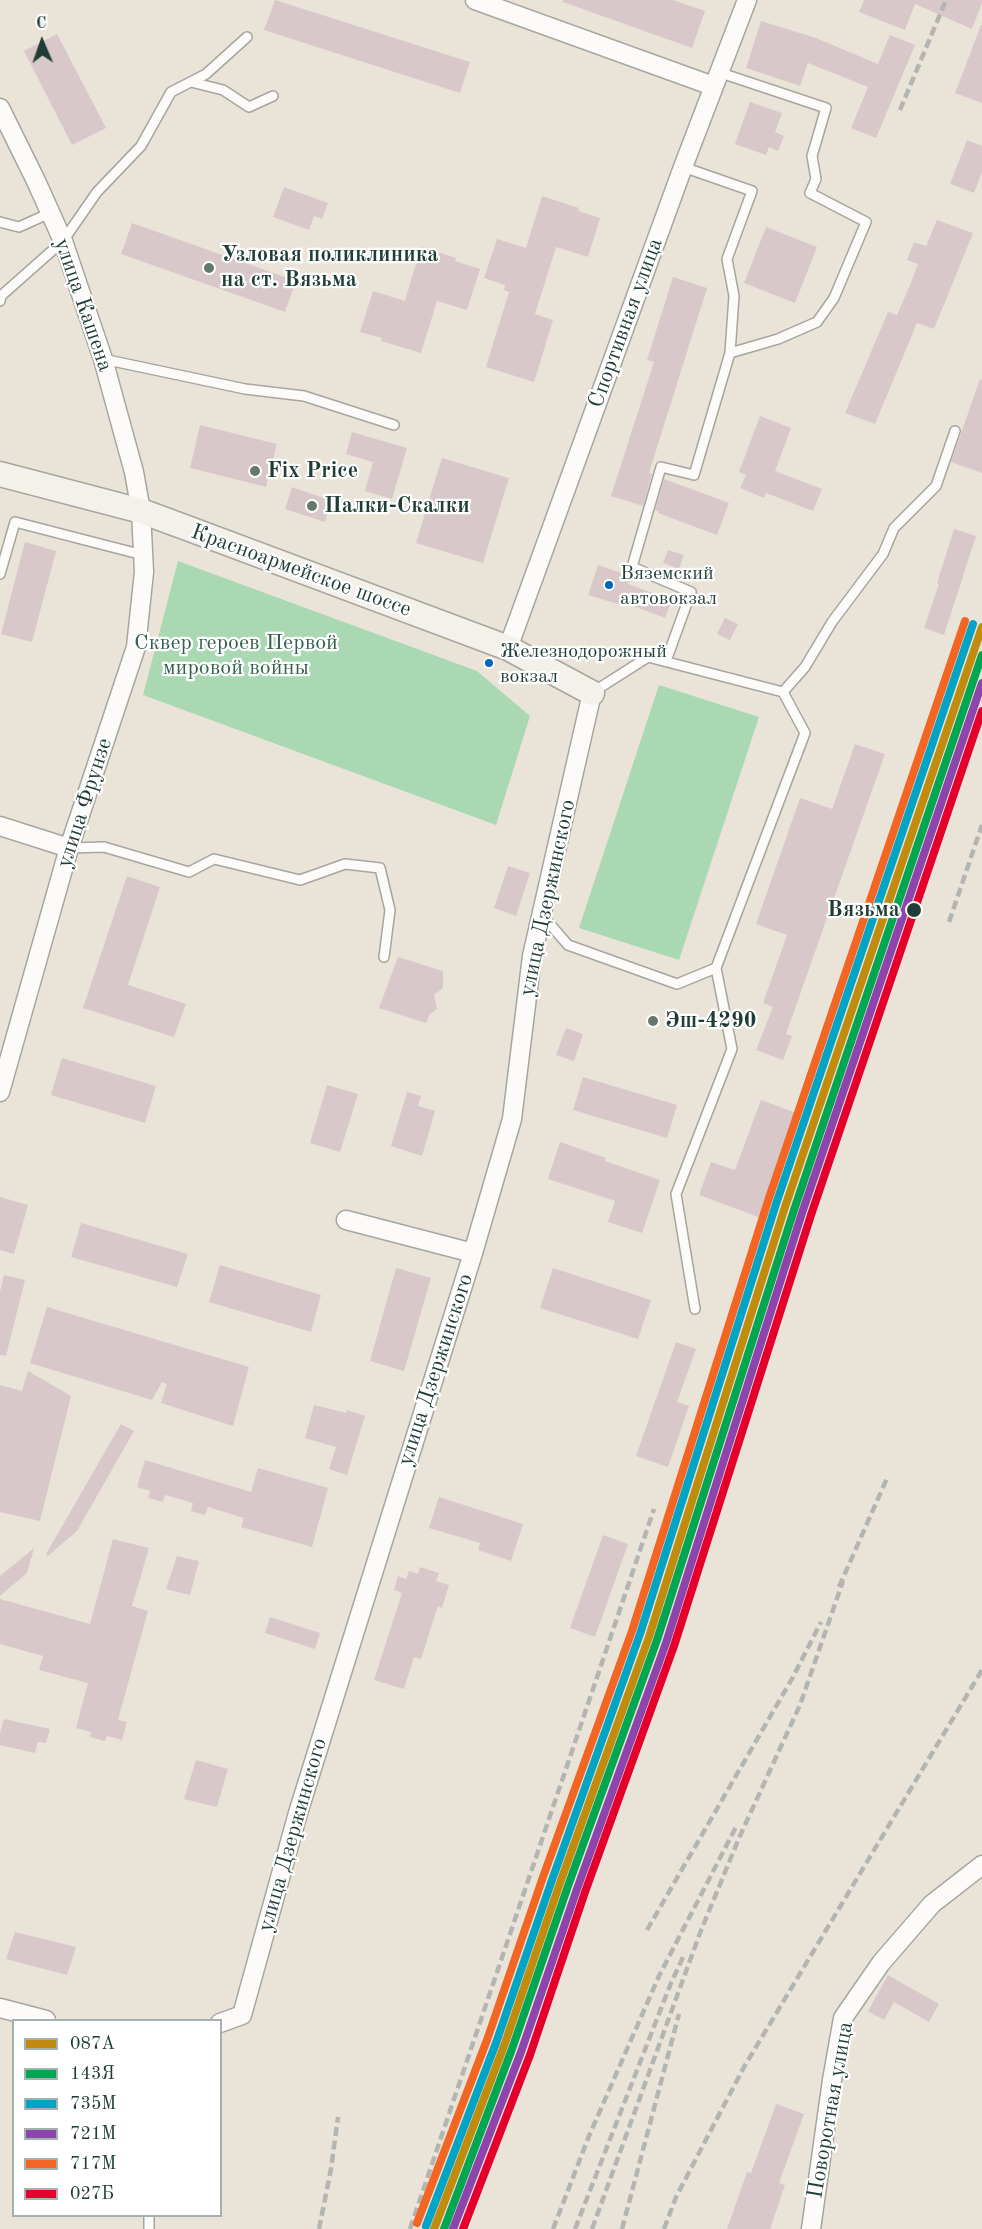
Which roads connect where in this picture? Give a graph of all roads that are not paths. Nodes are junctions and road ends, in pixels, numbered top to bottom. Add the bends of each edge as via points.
1 (474, 0) edge
2 (747, 0) edge
3 (247, 37) dead end
4 (715, 79) junction
5 (191, 82) junction
6 (273, 96) dead end
7 (0, 108) edge
8 (683, 167) junction
9 (50, 213) junction
10 (0, 222) edge
11 (63, 241) junction
12 (0, 298) edge
13 (730, 352) junction
14 (103, 359) junction
15 (394, 425) dead end
16 (955, 431) dead end
17 (0, 474) edge
18 (141, 511) junction
19 (143, 555) junction
20 (0, 574) edge
21 (508, 648) junction
22 (666, 661) junction
23 (783, 692) junction
24 (592, 693) junction
25 (0, 826) edge
26 (69, 848) junction
27 (542, 915) junction
28 (384, 957) dead end
29 (716, 968) junction
30 (0, 1092) edge
31 (346, 1220) dead end
32 (473, 1253) junction
33 (696, 1309) dead end
34 (982, 1865) edge
35 (0, 2008) edge
36 (42, 2019) edge
37 (222, 2022) edge
38 (811, 2229) edge

1 - 4 street
2 - 4 street, Спортивная улица
3 - 5 lane via 206,74
4 - 8 street, Спортивная улица
4 - 13 lane via 826,108 812,156 816,179 810,193 866,222 834,298 817,322 778,339
5 - 6 lane via 223,90 249,107
5 - 11 lane via 171,92 141,146 97,192
7 - 9 street, улица Кашена
8 - 13 lane via 753,191 727,260 734,296
8 - 21 street, Спортивная улица
9 - 10 lane via 19,227
9 - 11 street, улица Кашена
11 - 12 lane
11 - 14 street, улица Кашена
13 - 22 lane via 694,475 661,467 632,567 691,592
14 - 15 lane via 245,389 304,396
14 - 18 street, улица Кашена
16 - 23 lane via 936,486 894,528 883,554 832,622 805,667
17 - 18 street, Красноармейское шоссе
18 - 19 street, улица Фрунзе
18 - 21 street, Красноармейское шоссе
19 - 20 lane via 15,522
19 - 26 street, улица Фрунзе via 135,647
21 - 24 street, Красноармейское шоссе
22 - 23 lane
22 - 24 lane via 648,657
23 - 29 lane via 805,733
24 - 27 street, улица Дзержинского
25 - 26 street
26 - 28 lane via 104,847 189,872 214,858 300,880 345,864 380,867 390,910
26 - 30 street, улица Фрунзе
27 - 29 lane via 568,945 677,984
27 - 32 street, улица Дзержинского via 532,956 512,1119
29 - 33 lane via 732,1049 676,1194
31 - 32 street
32 - 37 street, улица Дзержинского via 298,1813 242,2015
34 - 38 street, Поворотная улица via 932,1904 881,1963 843,2018
35 - 36 street

